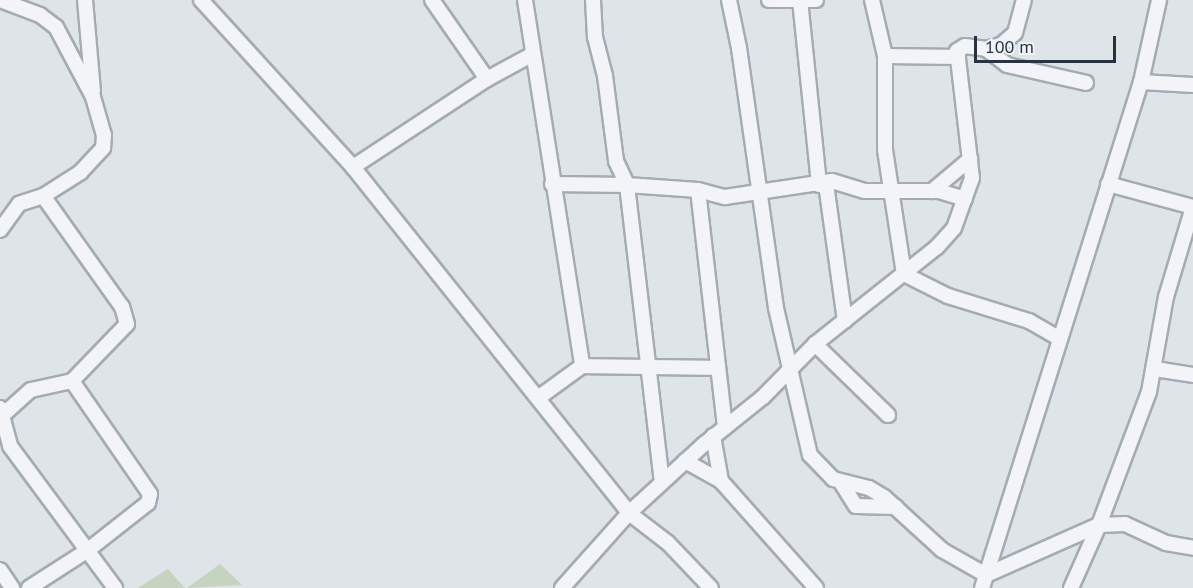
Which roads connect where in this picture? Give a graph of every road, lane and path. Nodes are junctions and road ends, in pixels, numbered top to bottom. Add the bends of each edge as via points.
1 (0, 0) edge
2 (85, 0) edge
3 (201, 0) edge
4 (432, 0) edge
5 (525, 0) edge
6 (593, 0) edge
7 (729, 0) edge
8 (769, 0) edge
9 (800, 0) edge
10 (816, 0) edge
11 (872, 0) edge
12 (1024, 0) edge
13 (1159, 0) edge
14 (986, 49) junction
15 (531, 55) junction
16 (885, 56) junction
17 (958, 57) junction
18 (487, 79) junction
19 (1141, 82) junction
20 (1086, 83) dead end
21 (1193, 85) edge
22 (93, 98) junction
23 (970, 159) junction
24 (353, 167) junction
25 (552, 184) junction
26 (822, 184) junction
27 (1108, 184) junction
28 (627, 185) junction
29 (698, 190) junction
30 (932, 191) junction
31 (892, 192) junction
32 (758, 194) junction
33 (43, 196) junction
34 (965, 199) junction
35 (1193, 207) edge
36 (0, 230) edge
37 (904, 274) junction
38 (845, 321) junction
39 (1058, 338) junction
40 (815, 345) junction
41 (582, 366) junction
42 (649, 366) junction
43 (718, 368) junction
44 (790, 369) junction
45 (1155, 369) junction
46 (1193, 375) edge
47 (72, 381) junction
48 (538, 398) junction
49 (2, 411) edge
50 (888, 415) dead end
51 (725, 427) junction
52 (713, 436) junction
53 (685, 461) junction
54 (722, 481) junction
55 (662, 482) junction
56 (842, 484) junction
57 (896, 507) junction
58 (629, 513) junction
59 (1099, 525) junction
60 (1193, 548) edge
61 (88, 550) junction
62 (0, 570) edge
63 (984, 582) edge
64 (12, 588) edge
65 (28, 588) edge
66 (115, 588) edge
67 (562, 588) edge
68 (711, 588) edge
69 (816, 588) edge
70 (1071, 588) edge

1 - 22 street via 40,15 56,27
2 - 22 street
3 - 24 street
4 - 18 street
5 - 15 street
6 - 28 street via 595,37 605,76 616,162
7 - 32 street
8 - 9 street
9 - 10 street
9 - 26 street
11 - 16 street
12 - 14 street via 1015,33 1001,45
13 - 19 street
14 - 17 street via 965,46 957,51
14 - 20 street via 1007,65
15 - 18 street
15 - 25 street
16 - 17 street
16 - 31 street via 885,150
17 - 23 street
18 - 24 street
19 - 21 street
19 - 27 street
22 - 33 street via 102,119 103,148 81,172
23 - 30 street
23 - 34 street via 972,178
24 - 48 street
25 - 28 street
25 - 41 street
26 - 31 street via 843,183
26 - 32 street
26 - 38 street
27 - 35 street
27 - 39 street
28 - 29 street
28 - 42 street
29 - 32 street via 725,197
29 - 43 street
30 - 31 street
30 - 34 street
31 - 37 street
32 - 44 street
33 - 36 street via 19,204
33 - 47 street via 128,318 127,324
34 - 37 street via 954,228
35 - 45 street via 1166,297
37 - 38 street
37 - 39 street via 948,296 1029,321
38 - 40 street
39 - 63 street
40 - 44 street
40 - 50 street
41 - 42 street
41 - 48 street
42 - 43 street
42 - 55 street
43 - 51 street
44 - 51 street
44 - 56 street via 810,455
45 - 46 street
45 - 59 street
47 - 49 street via 31,390
47 - 61 street via 150,495 148,502
48 - 58 street
49 - 61 street via 10,446
51 - 52 street
52 - 53 street
52 - 54 street
53 - 54 street
53 - 55 street
54 - 69 street
55 - 58 street
56 - 57 street via 869,488
56 - 57 street via 856,506
57 - 63 street
58 - 67 street
58 - 68 street via 668,543
59 - 60 street via 1125,524 1166,543
59 - 63 street
59 - 70 street
61 - 65 street
61 - 66 street
62 - 64 street

